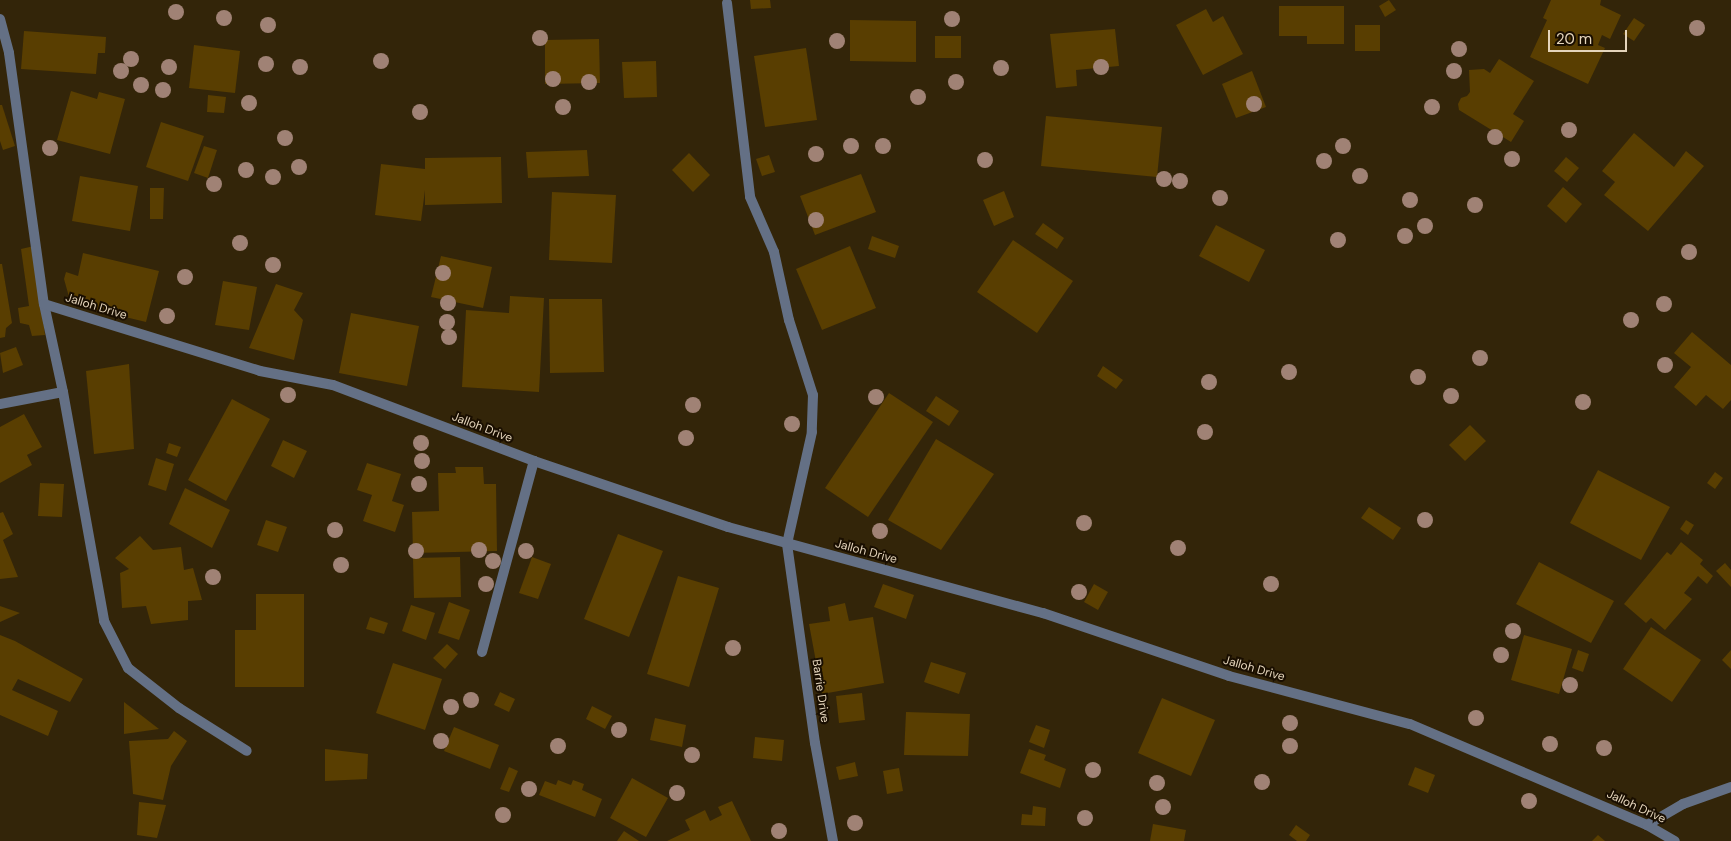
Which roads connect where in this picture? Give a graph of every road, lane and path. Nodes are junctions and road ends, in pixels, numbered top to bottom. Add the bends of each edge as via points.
1 (727, 3) dead end
2 (0, 19) edge
3 (44, 304) junction
4 (64, 392) junction
5 (0, 404) edge
6 (534, 461) junction
7 (787, 544) junction
8 (482, 652) dead end
9 (247, 751) dead end
10 (1731, 787) edge
11 (1647, 825) junction
12 (833, 841) edge
13 (1675, 841) edge

1 - 7 street via 750,197 774,252 789,320 813,395 812,432
2 - 3 street via 9,53
3 - 4 street
3 - 6 street, Jalloh Drive via 260,371 333,385
4 - 5 street
4 - 9 street via 104,621 128,668 178,708
6 - 7 street, Jalloh Drive
6 - 8 street
7 - 11 street, Jalloh Drive via 1043,614 1229,676 1410,724
7 - 12 street, Barrie Drive via 815,743
10 - 11 street via 1683,804
11 - 13 street, Jalloh Drive

